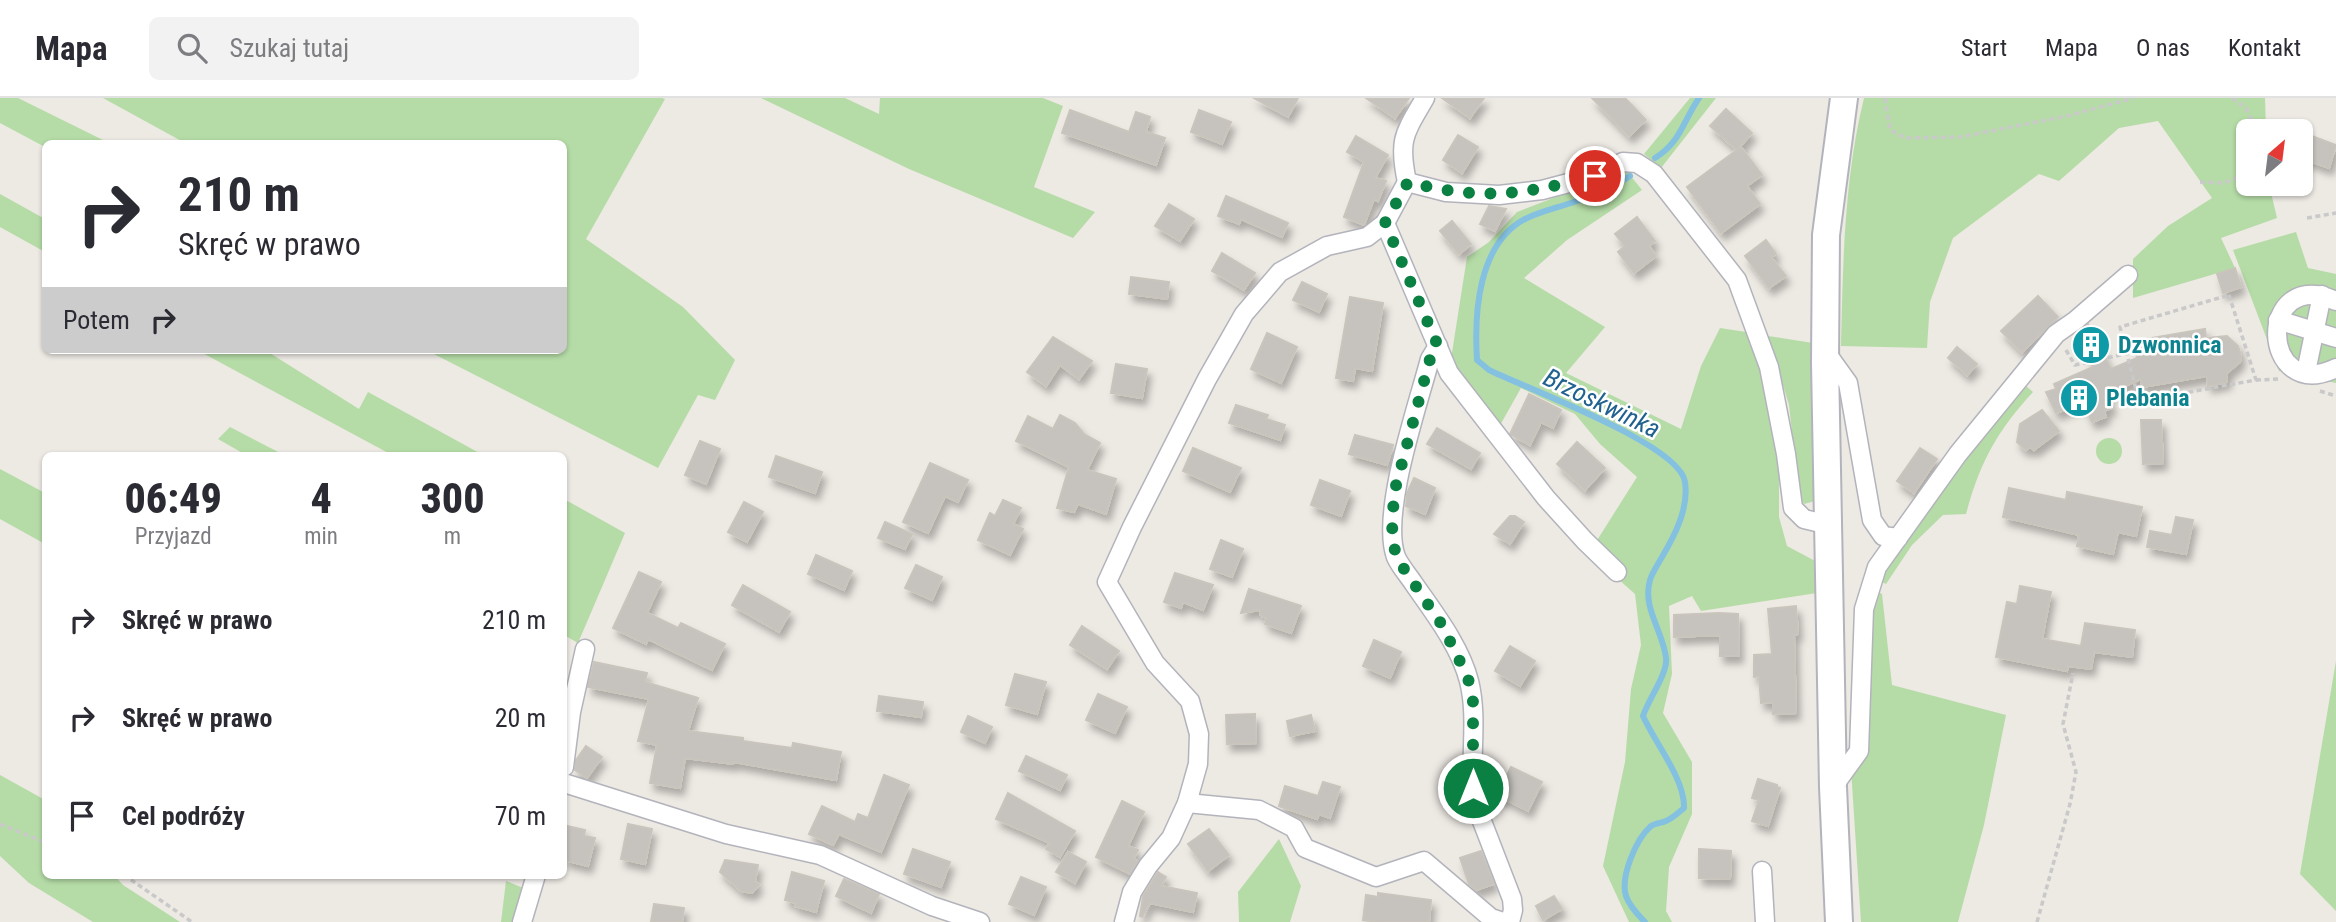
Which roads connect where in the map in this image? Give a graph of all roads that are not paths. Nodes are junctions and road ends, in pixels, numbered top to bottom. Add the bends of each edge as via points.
1 (1425, 98) edge
2 (1844, 98) edge
3 (1408, 182) junction
4 (1385, 223) junction
5 (2128, 275) dead end
6 (2329, 298) edge
7 (2278, 320) junction
8 (2315, 331) junction
9 (2336, 338) edge
10 (1438, 346) junction
11 (1825, 350) junction
12 (2336, 368) edge
13 (2306, 372) junction
14 (1829, 525) junction
15 (1898, 538) junction
16 (1617, 572) dead end
17 (585, 649) dead end
18 (567, 743) edge
19 (567, 784) edge
20 (1833, 787) junction
21 (1188, 803) junction
22 (1762, 871) dead end
23 (535, 879) edge
24 (522, 922) edge
25 (980, 922) edge
26 (1124, 922) edge
27 (1503, 922) edge
28 (1510, 922) edge
29 (1765, 922) edge
30 (1839, 922) edge

1 - 3 street via 1403,136 1401,156
2 - 11 street via 1826,235
3 - 4 street
3 - 14 street via 1447,192 1499,195 1595,176 1623,162 1637,163 1654,174 1737,280 1769,367 1793,508 1804,519
4 - 10 street
4 - 21 street via 1367,237 1327,246 1280,272 1244,314 1107,582 1155,663 1190,702 1199,734 1198,764
5 - 15 street via 2056,334 1958,454
6 - 7 street via 2309,295 2296,299
6 - 8 street
7 - 8 street
7 - 13 street via 2277,345 2282,356
8 - 9 street
8 - 13 street
10 - 16 street via 1449,373 1546,498
10 - 28 street via 1430,359 1394,493 1392,533 1396,557 1442,625 1468,678 1473,702 1475,803 1512,899
11 - 14 street
11 - 15 street via 1848,383 1872,520 1883,536
12 - 13 street
14 - 20 street
15 - 20 street via 1877,568 1864,608 1859,751
17 - 18 street
19 - 25 street via 726,834 820,855 932,906
20 - 30 street
21 - 26 street via 1171,838 1132,892
21 - 27 street via 1259,810 1294,828 1305,848 1376,877 1424,861 1491,918
22 - 29 street
23 - 24 street

